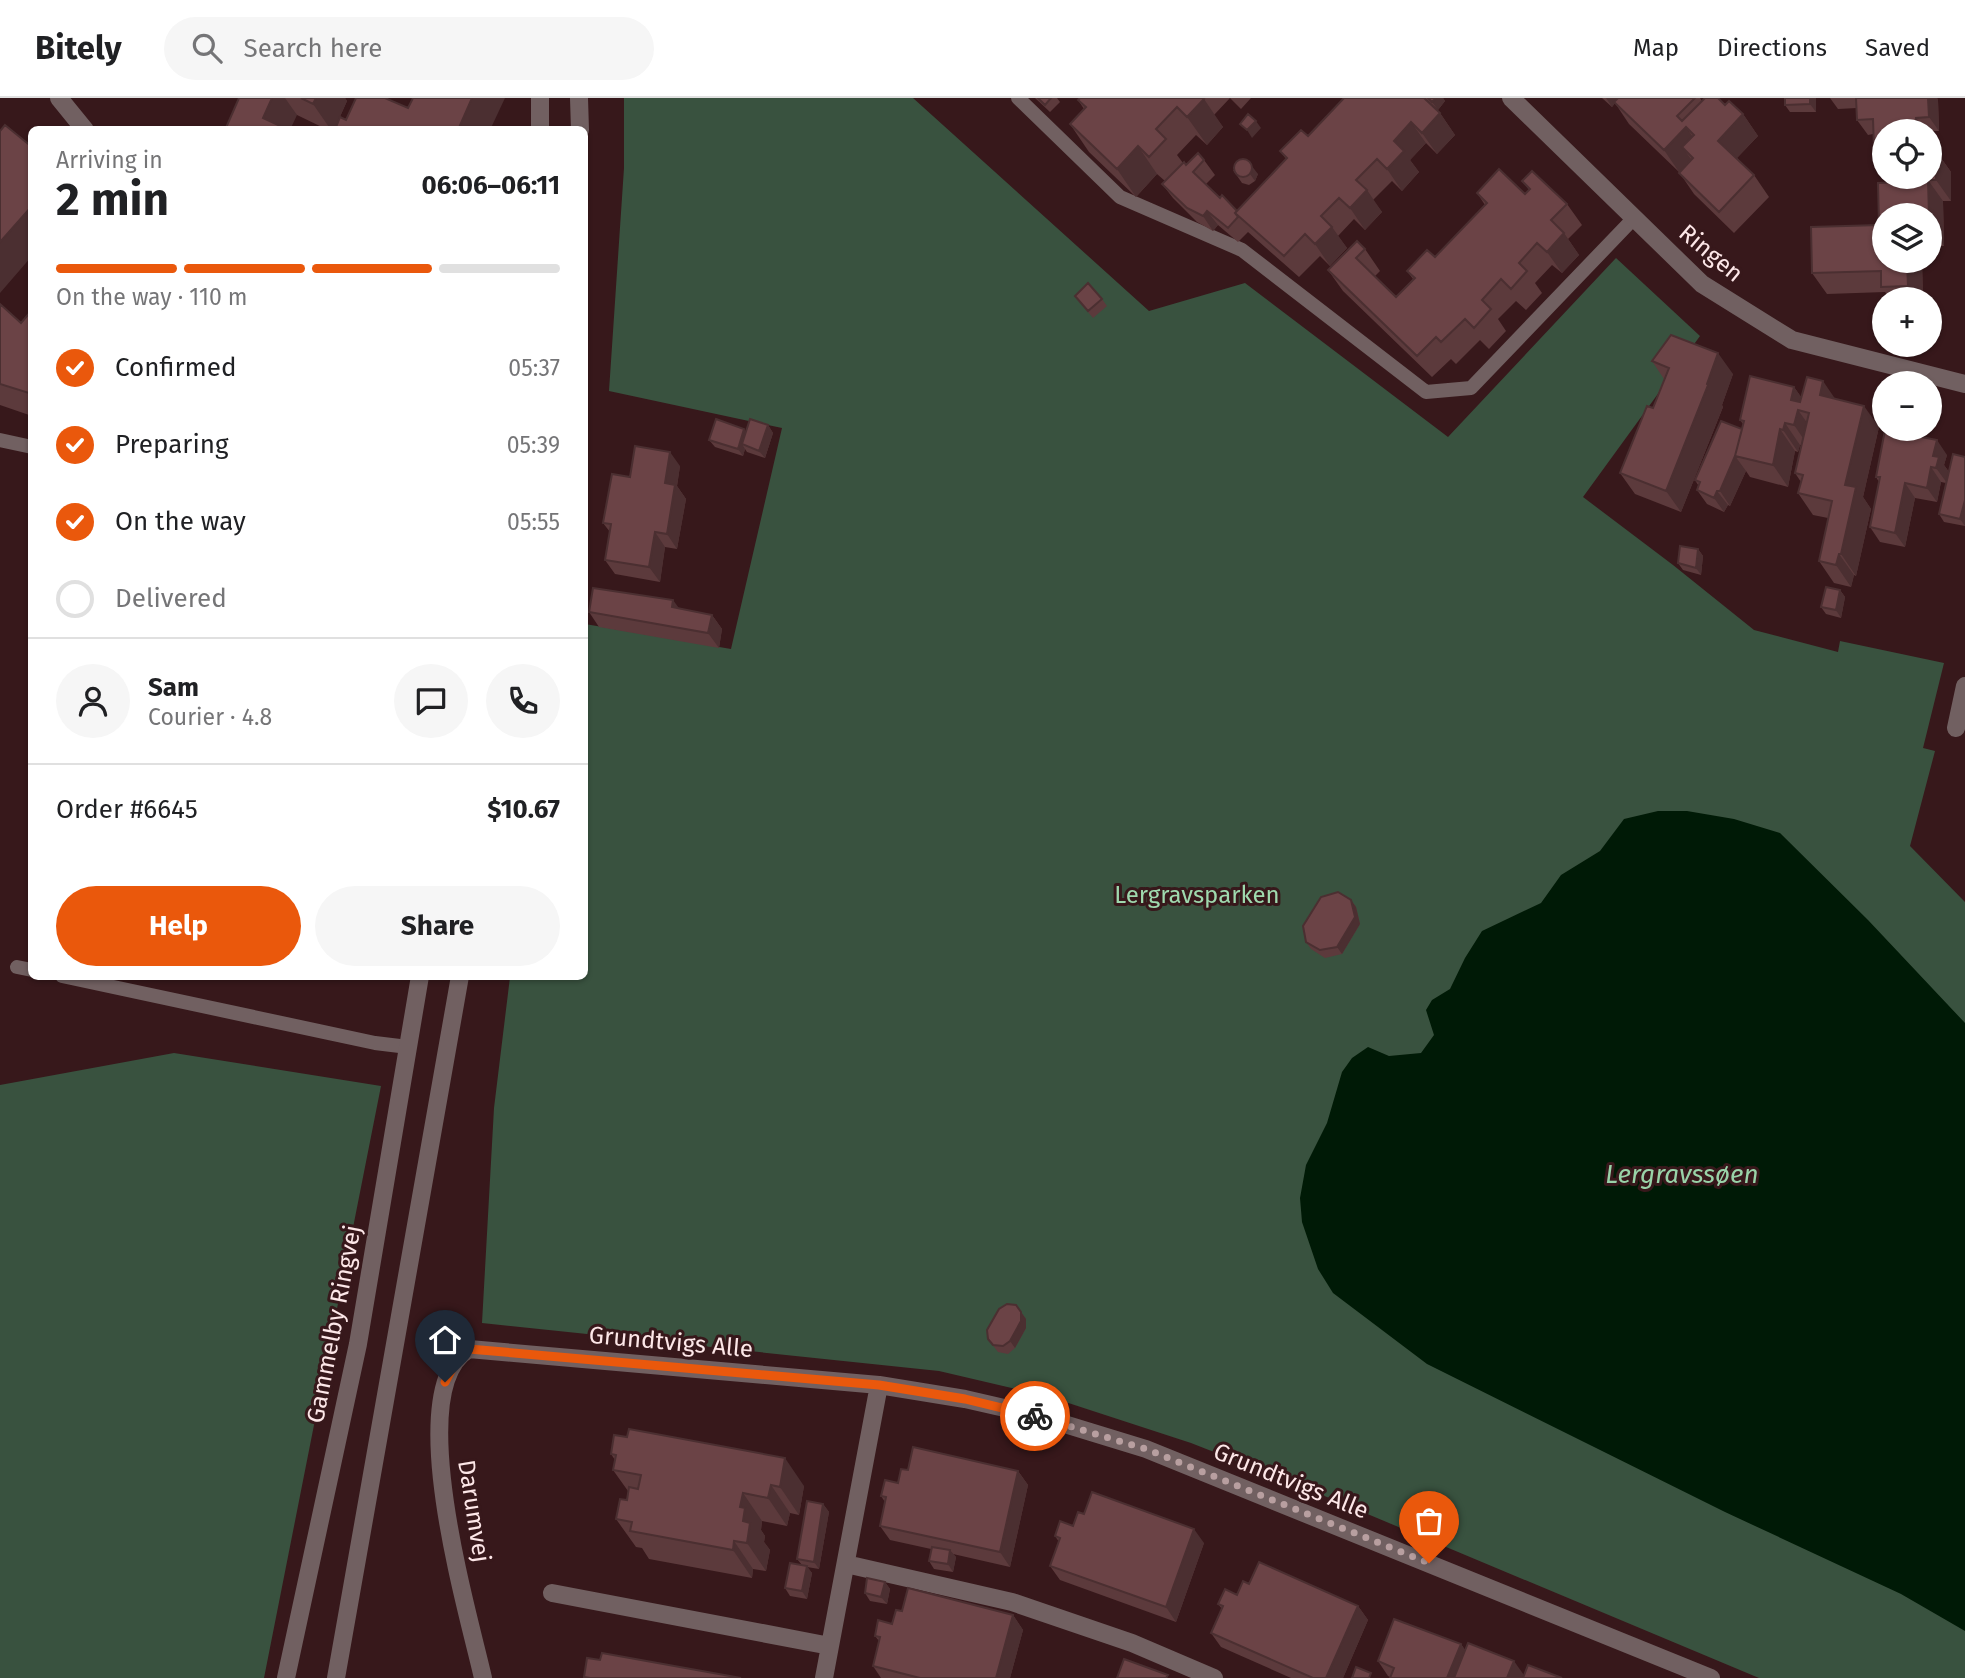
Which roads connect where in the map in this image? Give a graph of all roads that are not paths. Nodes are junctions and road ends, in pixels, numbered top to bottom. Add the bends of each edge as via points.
1 (60, 98) edge
2 (540, 98) edge
3 (579, 98) edge
4 (1018, 98) edge
5 (1511, 98) edge
6 (82, 126) edge
7 (540, 126) edge
8 (580, 126) edge
9 (1634, 218) junction
10 (1965, 384) edge
11 (0, 440) edge
12 (28, 446) edge
13 (1964, 694) edge
14 (1956, 728) dead end
15 (81, 980) edge
16 (419, 980) edge
17 (459, 980) edge
18 (408, 1047) junction
19 (460, 1354) joint
20 (879, 1385) junction
21 (846, 1564) junction
22 (552, 1593) dead end
23 (830, 1646) junction
24 (286, 1678) edge
25 (336, 1678) edge
26 (483, 1678) edge
27 (824, 1678) edge
28 (1214, 1678) edge
29 (1711, 1678) edge

1 - 6 street
2 - 7 street
3 - 8 street
4 - 9 lane via 1120,197 1242,250 1426,392 1471,388
5 - 9 street, Ringen
9 - 10 street, Ringen via 1702,285 1792,340
11 - 12 lane
13 - 14 street
15 - 18 lane
16 - 18 street, Gammelby Ringvej
17 - 25 street
18 - 24 street, Gammelby Ringvej via 358,1344
19 - 20 street, Grundtvigs Alle via 469,1349 526,1353
19 - 26 street, Darumvej via 445,1382 438,1439 444,1512
20 - 21 street
20 - 29 street, Grundtvigs Alle via 1035,1415 1146,1449
21 - 23 street
21 - 28 street via 1012,1602 1132,1643
22 - 23 street
23 - 27 street

